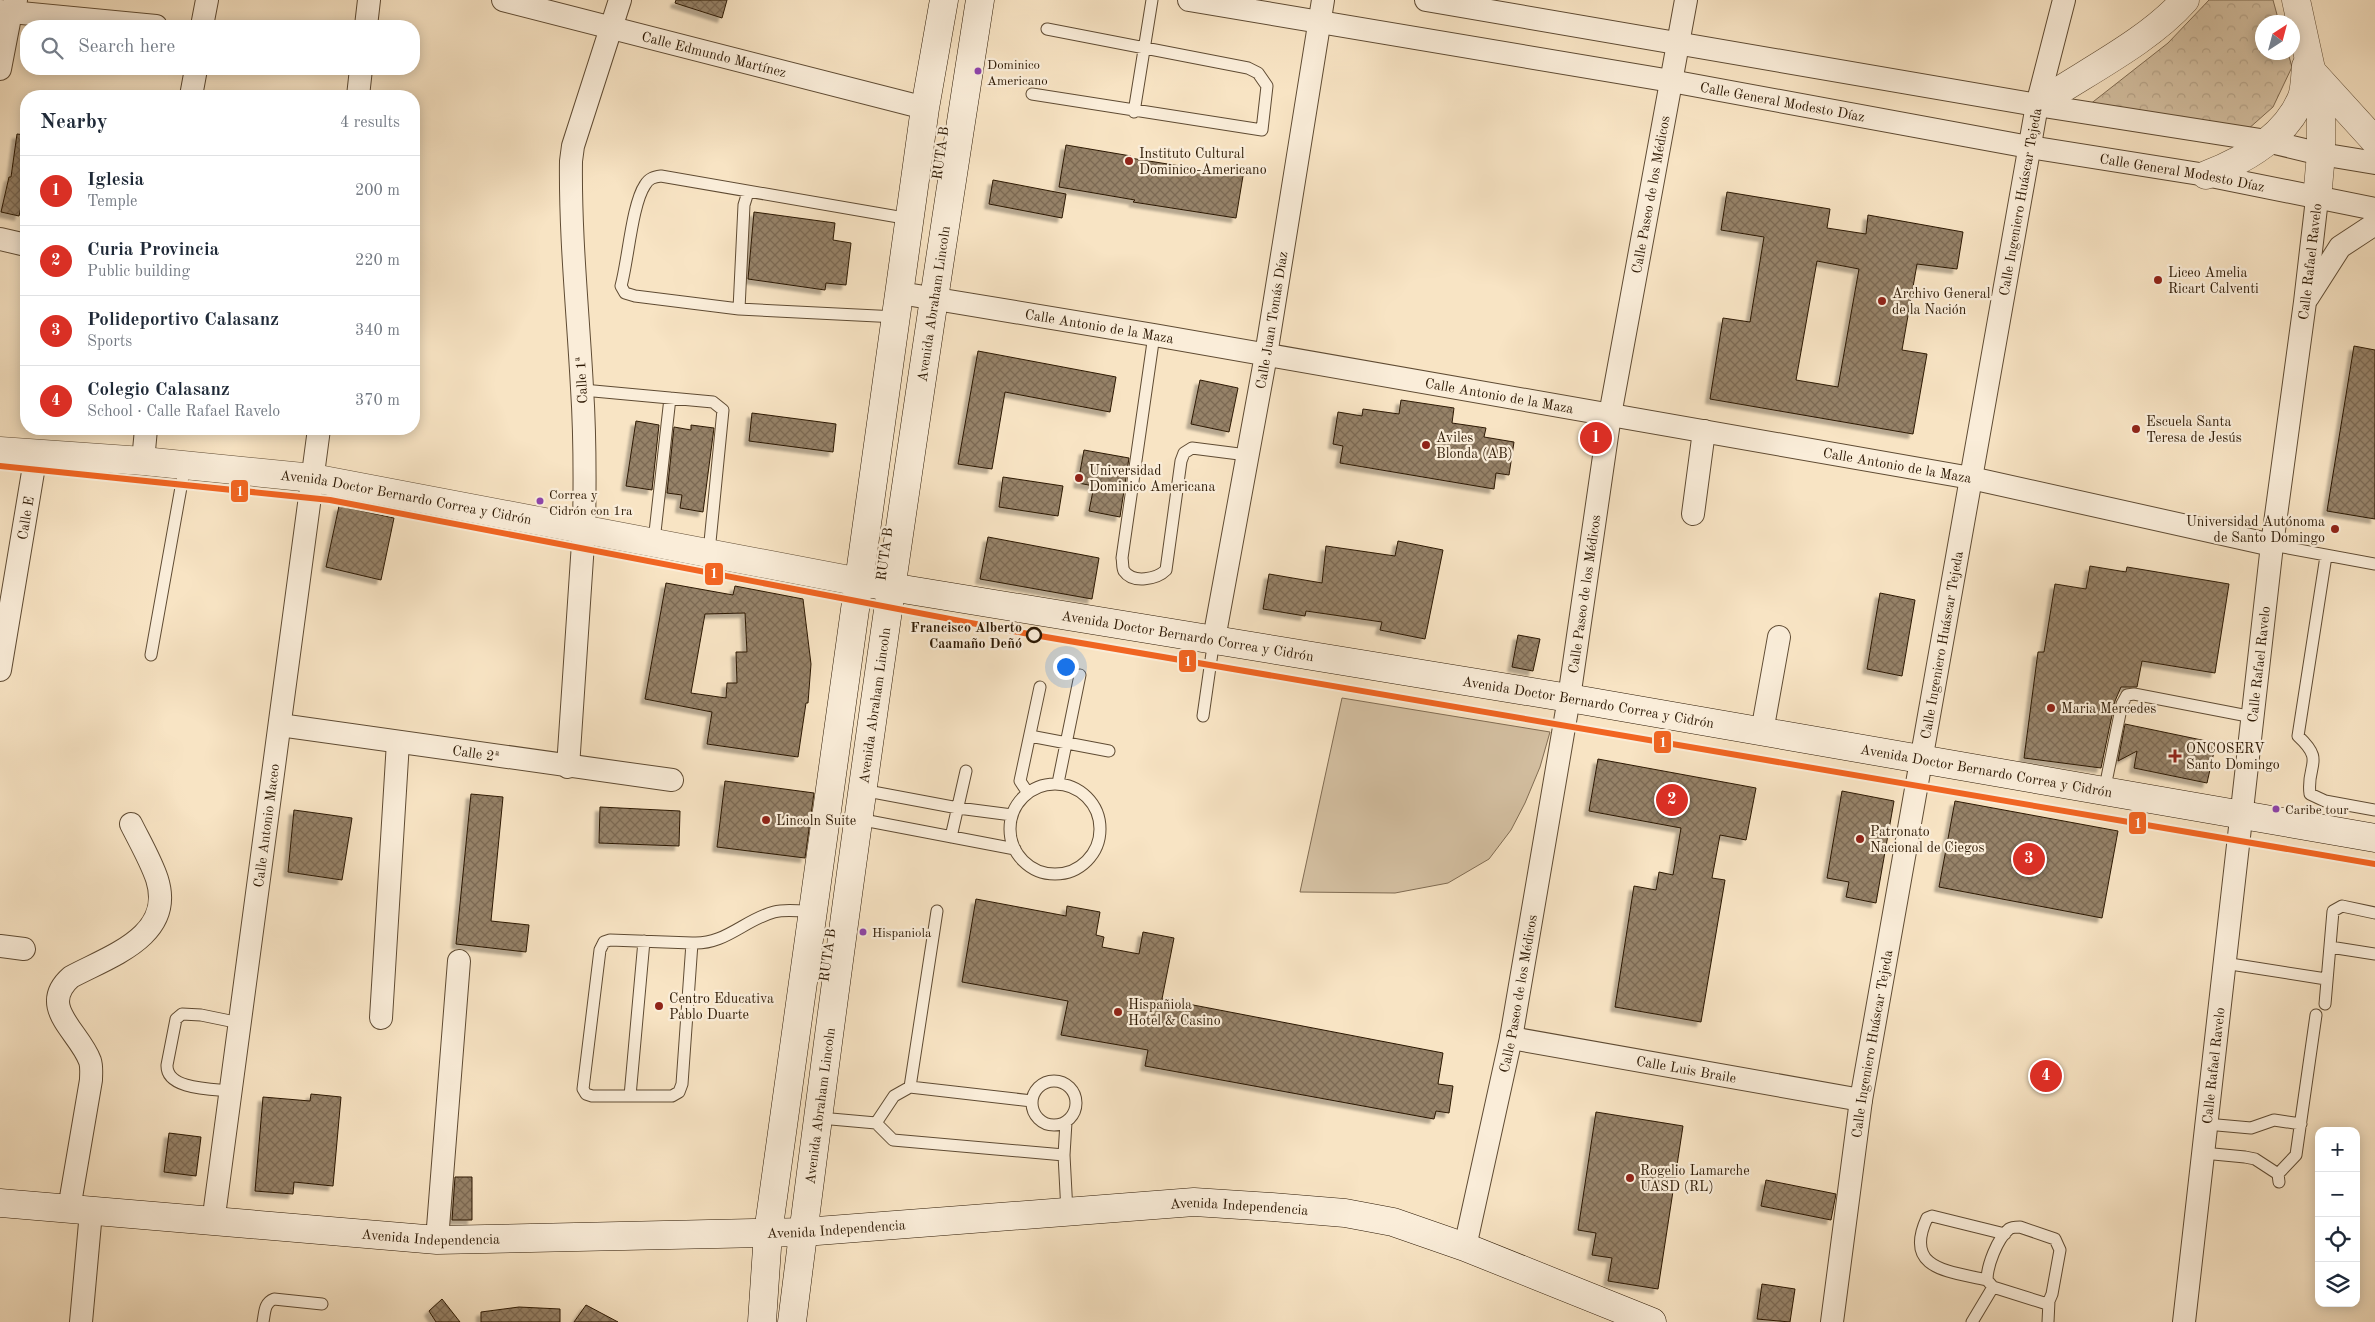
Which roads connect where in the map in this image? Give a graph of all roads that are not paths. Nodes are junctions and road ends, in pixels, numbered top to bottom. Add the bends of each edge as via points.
1 (206, 0) edge
2 (370, 0) edge
3 (503, 0) edge
4 (620, 0) edge
5 (978, 0) edge
6 (1152, 0) edge
7 (1189, 0) edge
8 (1426, 0) edge
9 (1686, 0) edge
10 (2064, 0) edge
11 (2185, 0) edge
12 (2296, 0) edge
13 (942, 1) edge
14 (9, 8) edge
15 (1321, 11) edge
16 (107, 20) edge
17 (203, 20) edge
18 (367, 20) edge
19 (612, 26) junction
20 (1047, 29) dead end
21 (1678, 43) junction
22 (1144, 48) junction
23 (2310, 62) junction
24 (0, 69) edge
25 (195, 75) edge
26 (360, 75) edge
27 (1671, 81) junction
28 (192, 90) edge
29 (359, 90) edge
30 (1032, 94) dead end
31 (2037, 105) junction
32 (925, 108) junction
33 (1134, 112) junction
34 (2267, 141) junction
35 (2375, 141) edge
36 (2029, 147) junction
37 (2321, 154) junction
38 (2375, 163) edge
39 (2206, 175) junction
40 (748, 192) junction
41 (2317, 199) junction
42 (2375, 209) edge
43 (910, 219) junction
44 (2375, 224) edge
45 (0, 239) edge
46 (20, 244) edge
47 (933, 300) junction
48 (2305, 302) junction
49 (898, 305) junction
50 (739, 309) junction
51 (1154, 335) junction
52 (1266, 355) junction
53 (583, 390) junction
54 (670, 398) junction
55 (1610, 415) junction
56 (1704, 431) junction
57 (145, 435) edge
58 (318, 435) edge
59 (0, 451) edge
60 (36, 454) junction
61 (1247, 455) junction
62 (143, 461) junction
63 (185, 465) junction
64 (314, 478) junction
65 (1970, 478) junction
66 (1693, 514) dead end
67 (584, 528) junction
68 (654, 542) junction
69 (2272, 545) junction
70 (709, 552) junction
71 (2326, 556) junction
72 (2375, 564) edge
73 (860, 582) junction
74 (891, 586) junction
75 (1779, 637) dead end
76 (1214, 639) junction
77 (151, 655) dead end
78 (0, 670) edge
79 (1080, 675) dead end
80 (1040, 687) dead end
81 (1569, 698) junction
82 (1203, 716) dead end
83 (2253, 717) junction
84 (280, 725) junction
85 (1762, 732) junction
86 (1030, 736) junction
87 (398, 742) junction
88 (1067, 743) junction
89 (1109, 751) dead end
90 (1921, 760) junction
91 (568, 767) junction
92 (966, 771) dead end
93 (672, 780) dead end
94 (1058, 783) junction
95 (862, 790) junction
96 (2104, 792) junction
97 (1028, 793) junction
98 (958, 808) junction
99 (2375, 810) edge
100 (1012, 815) junction
101 (2242, 815) junction
102 (858, 819) junction
103 (131, 824) dead end
104 (951, 837) junction
105 (2375, 838) edge
106 (1015, 849) junction
107 (937, 911) dead end
108 (813, 912) junction
109 (2375, 913) edge
110 (644, 941) junction
111 (692, 943) junction
112 (0, 946) edge
113 (2330, 947) junction
114 (24, 949) dead end
115 (2375, 954) edge
116 (459, 961) dead end
117 (2224, 963) junction
118 (2326, 979) junction
119 (2325, 1004) dead end
120 (2316, 1014) dead end
121 (382, 1018) dead end
122 (240, 1024) junction
123 (1511, 1038) junction
124 (910, 1087) junction
125 (231, 1091) junction
126 (630, 1096) junction
127 (1861, 1100) junction
128 (1032, 1101) junction
129 (820, 1118) junction
130 (1066, 1122) junction
131 (876, 1123) junction
132 (2206, 1124) junction
133 (2301, 1124) junction
134 (2203, 1153) junction
135 (1064, 1155) junction
136 (0, 1203) edge
137 (80, 1210) junction
138 (1068, 1212) junction
139 (213, 1223) junction
140 (804, 1232) junction
141 (768, 1233) junction
142 (2005, 1234) junction
143 (437, 1240) junction
144 (1465, 1248) junction
145 (1990, 1284) junction
146 (2049, 1300) junction
147 (322, 1304) dead end
148 (81, 1322) edge
149 (263, 1322) edge
150 (762, 1322) edge
151 (792, 1322) edge
152 (1652, 1322) edge
153 (1832, 1322) edge
154 (1972, 1322) edge
155 (2048, 1322) edge
156 (2184, 1322) edge

1 - 17 street
2 - 18 street
3 - 19 street, Calle Edmundo Martínez
4 - 19 street, Calle 1ª
5 - 47 main road, Avenida Abraham Lincoln
5 - 129 lane, RUTA B
6 - 22 lane
7 - 15 street, Calle General Modesto Díaz
8 - 21 street
9 - 21 street, Calle Paseo de los Médicos
10 - 31 street, Calle Ingeniero Huáscar Tejeda
11 - 31 main road via 2129,47
12 - 23 main road, Calle Rafael Ravelo
13 - 32 main road
14 - 16 street
14 - 24 street
15 - 27 street, Calle General Modesto Díaz
15 - 52 street, Calle Juan Tomás Díaz
19 - 32 street, Calle Edmundo Martínez
19 - 53 street, Calle 1ª via 571,161
20 - 22 lane
21 - 27 street, Calle Paseo de los Médicos
21 - 31 street
22 - 33 lane
22 - 33 lane via 1248,68 1258,73 1267,86 1262,130
23 - 34 main road via 2303,95 2292,116
23 - 35 main road
23 - 37 main road, Calle Rafael Ravelo via 2321,115
25 - 28 street
26 - 29 street
27 - 36 street, Calle General Modesto Díaz
27 - 55 street, Calle Paseo de los Médicos
30 - 33 lane
31 - 34 street
31 - 36 street, Calle Ingeniero Huáscar Tejeda
32 - 43 main road
34 - 37 street
34 - 39 main road via 2242,159
36 - 39 street, Calle General Modesto Díaz
36 - 65 street, Calle Ingeniero Huáscar Tejeda
37 - 38 street
37 - 41 main road, Calle Rafael Ravelo
39 - 41 street, Calle General Modesto Díaz
40 - 43 lane
40 - 50 lane via 744,205
40 - 50 lane via 653,177 645,183 638,197 622,286 625,293 635,296
41 - 42 street, Calle General Modesto Díaz
41 - 48 street, Calle Rafael Ravelo
43 - 49 main road
44 - 48 street via 2340,247
45 - 46 street
47 - 49 street, Calle Antonio de la Maza
47 - 51 street, Calle Antonio de la Maza
47 - 74 main road, Avenida Abraham Lincoln
48 - 69 street, Calle Rafael Ravelo
49 - 50 lane
49 - 73 main road
51 - 52 street, Calle Antonio de la Maza
51 - 61 lane via 1122,558 1124,571 1130,576 1152,579 1166,570 1184,453 1192,448
52 - 55 street, Calle Antonio de la Maza
52 - 61 street, Calle Juan Tomás Díaz
53 - 54 lane
53 - 67 street, Calle 1ª
54 - 68 lane
54 - 70 lane via 713,402 723,410
55 - 56 street, Calle Antonio de la Maza
55 - 81 street, Calle Paseo de los Médicos
56 - 65 street, Calle Antonio de la Maza
56 - 66 street
57 - 62 street
58 - 64 street, Calle Antonio Maceo
59 - 60 main road, Avenida Doctor Bernardo Correa y Cidrón
60 - 62 main road, Avenida Doctor Bernardo Correa y Cidrón
60 - 78 street, Calle E
61 - 76 street, Calle Juan Tomás Díaz
62 - 63 main road, Avenida Doctor Bernardo Correa y Cidrón
63 - 64 main road, Avenida Doctor Bernardo Correa y Cidrón
63 - 77 lane
64 - 67 main road, Avenida Doctor Bernardo Correa y Cidrón
64 - 84 street, Calle Antonio Maceo
65 - 69 street, Calle Antonio de la Maza
65 - 90 street, Calle Ingeniero Huáscar Tejeda
67 - 68 main road, Avenida Doctor Bernardo Correa y Cidrón
67 - 91 street, Calle 1ª
68 - 70 main road, Avenida Doctor Bernardo Correa y Cidrón
69 - 71 lane
69 - 83 street, Calle Rafael Ravelo
70 - 73 main road, Avenida Doctor Bernardo Correa y Cidrón
71 - 72 lane
71 - 99 lane via 2298,736 2310,747 2314,758 2310,794 2325,801
73 - 74 main road, Avenida Doctor Bernardo Correa y Cidrón
73 - 108 main road
74 - 76 main road, Avenida Doctor Bernardo Correa y Cidrón
74 - 95 main road, Avenida Abraham Lincoln
75 - 85 street
76 - 81 main road, Avenida Doctor Bernardo Correa y Cidrón
76 - 82 lane
79 - 88 lane
80 - 86 lane
81 - 85 main road, Avenida Doctor Bernardo Correa y Cidrón
81 - 123 street, Calle Paseo de los Médicos
83 - 96 lane via 2127,695 2122,704
83 - 101 street, Calle Rafael Ravelo
84 - 87 street, Calle 2ª
84 - 122 street, Calle Antonio Maceo
85 - 90 main road, Avenida Doctor Bernardo Correa y Cidrón
86 - 88 lane
86 - 97 lane via 1020,782
87 - 91 street, Calle 2ª
87 - 121 street
88 - 89 lane
88 - 94 lane
90 - 96 main road, Avenida Doctor Bernardo Correa y Cidrón
90 - 127 street, Calle Ingeniero Huáscar Tejeda
91 - 93 street, Calle 2ª
92 - 98 lane
94 - 97 lane via 1042,785
94 - 106 lane via 1072,787 1097,802 1101,832 1098,846 1088,860 1074,870 1058,874 1041,871 1025,863
95 - 98 lane
95 - 102 main road, Avenida Abraham Lincoln
96 - 101 main road, Avenida Doctor Bernardo Correa y Cidrón
97 - 100 lane
98 - 100 lane
98 - 104 lane
100 - 106 lane via 1010,833
101 - 105 main road, Avenida Doctor Bernardo Correa y Cidrón
101 - 117 street, Calle Rafael Ravelo
102 - 104 lane
102 - 129 main road, Avenida Abraham Lincoln
103 - 137 street via 157,879 161,897 152,926 140,940 71,977 57,994 58,1006 66,1023 90,1062
104 - 106 lane
107 - 124 lane
108 - 111 lane via 777,911 719,940
108 - 141 main road
109 - 113 lane via 2342,906 2333,910
110 - 111 lane
110 - 126 lane
110 - 126 lane via 610,940 604,942 600,950 583,1089 592,1096
111 - 126 lane via 679,1092 672,1096
112 - 114 street
113 - 115 lane
113 - 118 lane
116 - 143 street
117 - 118 lane
117 - 132 street, Calle Rafael Ravelo
118 - 119 lane
120 - 133 lane
122 - 125 street, Calle Antonio Maceo
122 - 125 lane via 182,1014 176,1019 167,1065 171,1079 182,1084
123 - 127 street, Calle Luis Braile
123 - 144 street, Calle Paseo de los Médicos
124 - 128 lane
124 - 131 lane via 894,1096
125 - 139 street, Calle Antonio Maceo
127 - 153 street, Calle Ingeniero Huáscar Tejeda
128 - 130 lane via 1039,1120 1052,1125
128 - 130 lane via 1042,1084 1062,1082 1072,1091 1076,1104 1075,1111
129 - 131 lane
129 - 140 lane, RUTA B
130 - 135 lane
131 - 135 lane via 893,1140
132 - 133 lane via 2251,1128 2274,1120
132 - 134 street, Calle Rafael Ravelo
133 - 134 lane via 2296,1155 2278,1178 2255,1159
134 - 156 street, Calle Rafael Ravelo
135 - 138 lane
136 - 137 main road, Avenida Independencia
137 - 139 main road, Avenida Independencia
137 - 148 street
138 - 140 main road, Avenida Independencia
138 - 144 main road, Avenida Independencia via 1194,1202 1345,1213 1393,1222
139 - 143 main road, Avenida Independencia
140 - 141 main road, Avenida Independencia
140 - 151 main road
141 - 143 main road, Avenida Independencia
141 - 150 main road
142 - 145 lane via 1987,1272
142 - 145 lane via 1932,1216 1927,1218 1920,1233 1919,1246 1927,1262
142 - 146 lane via 2010,1228 2020,1227 2055,1239 2060,1250
144 - 152 main road, Avenida Independencia
145 - 146 lane via 2044,1303
145 - 154 lane
146 - 155 lane
147 - 149 lane via 274,1299 266,1306

